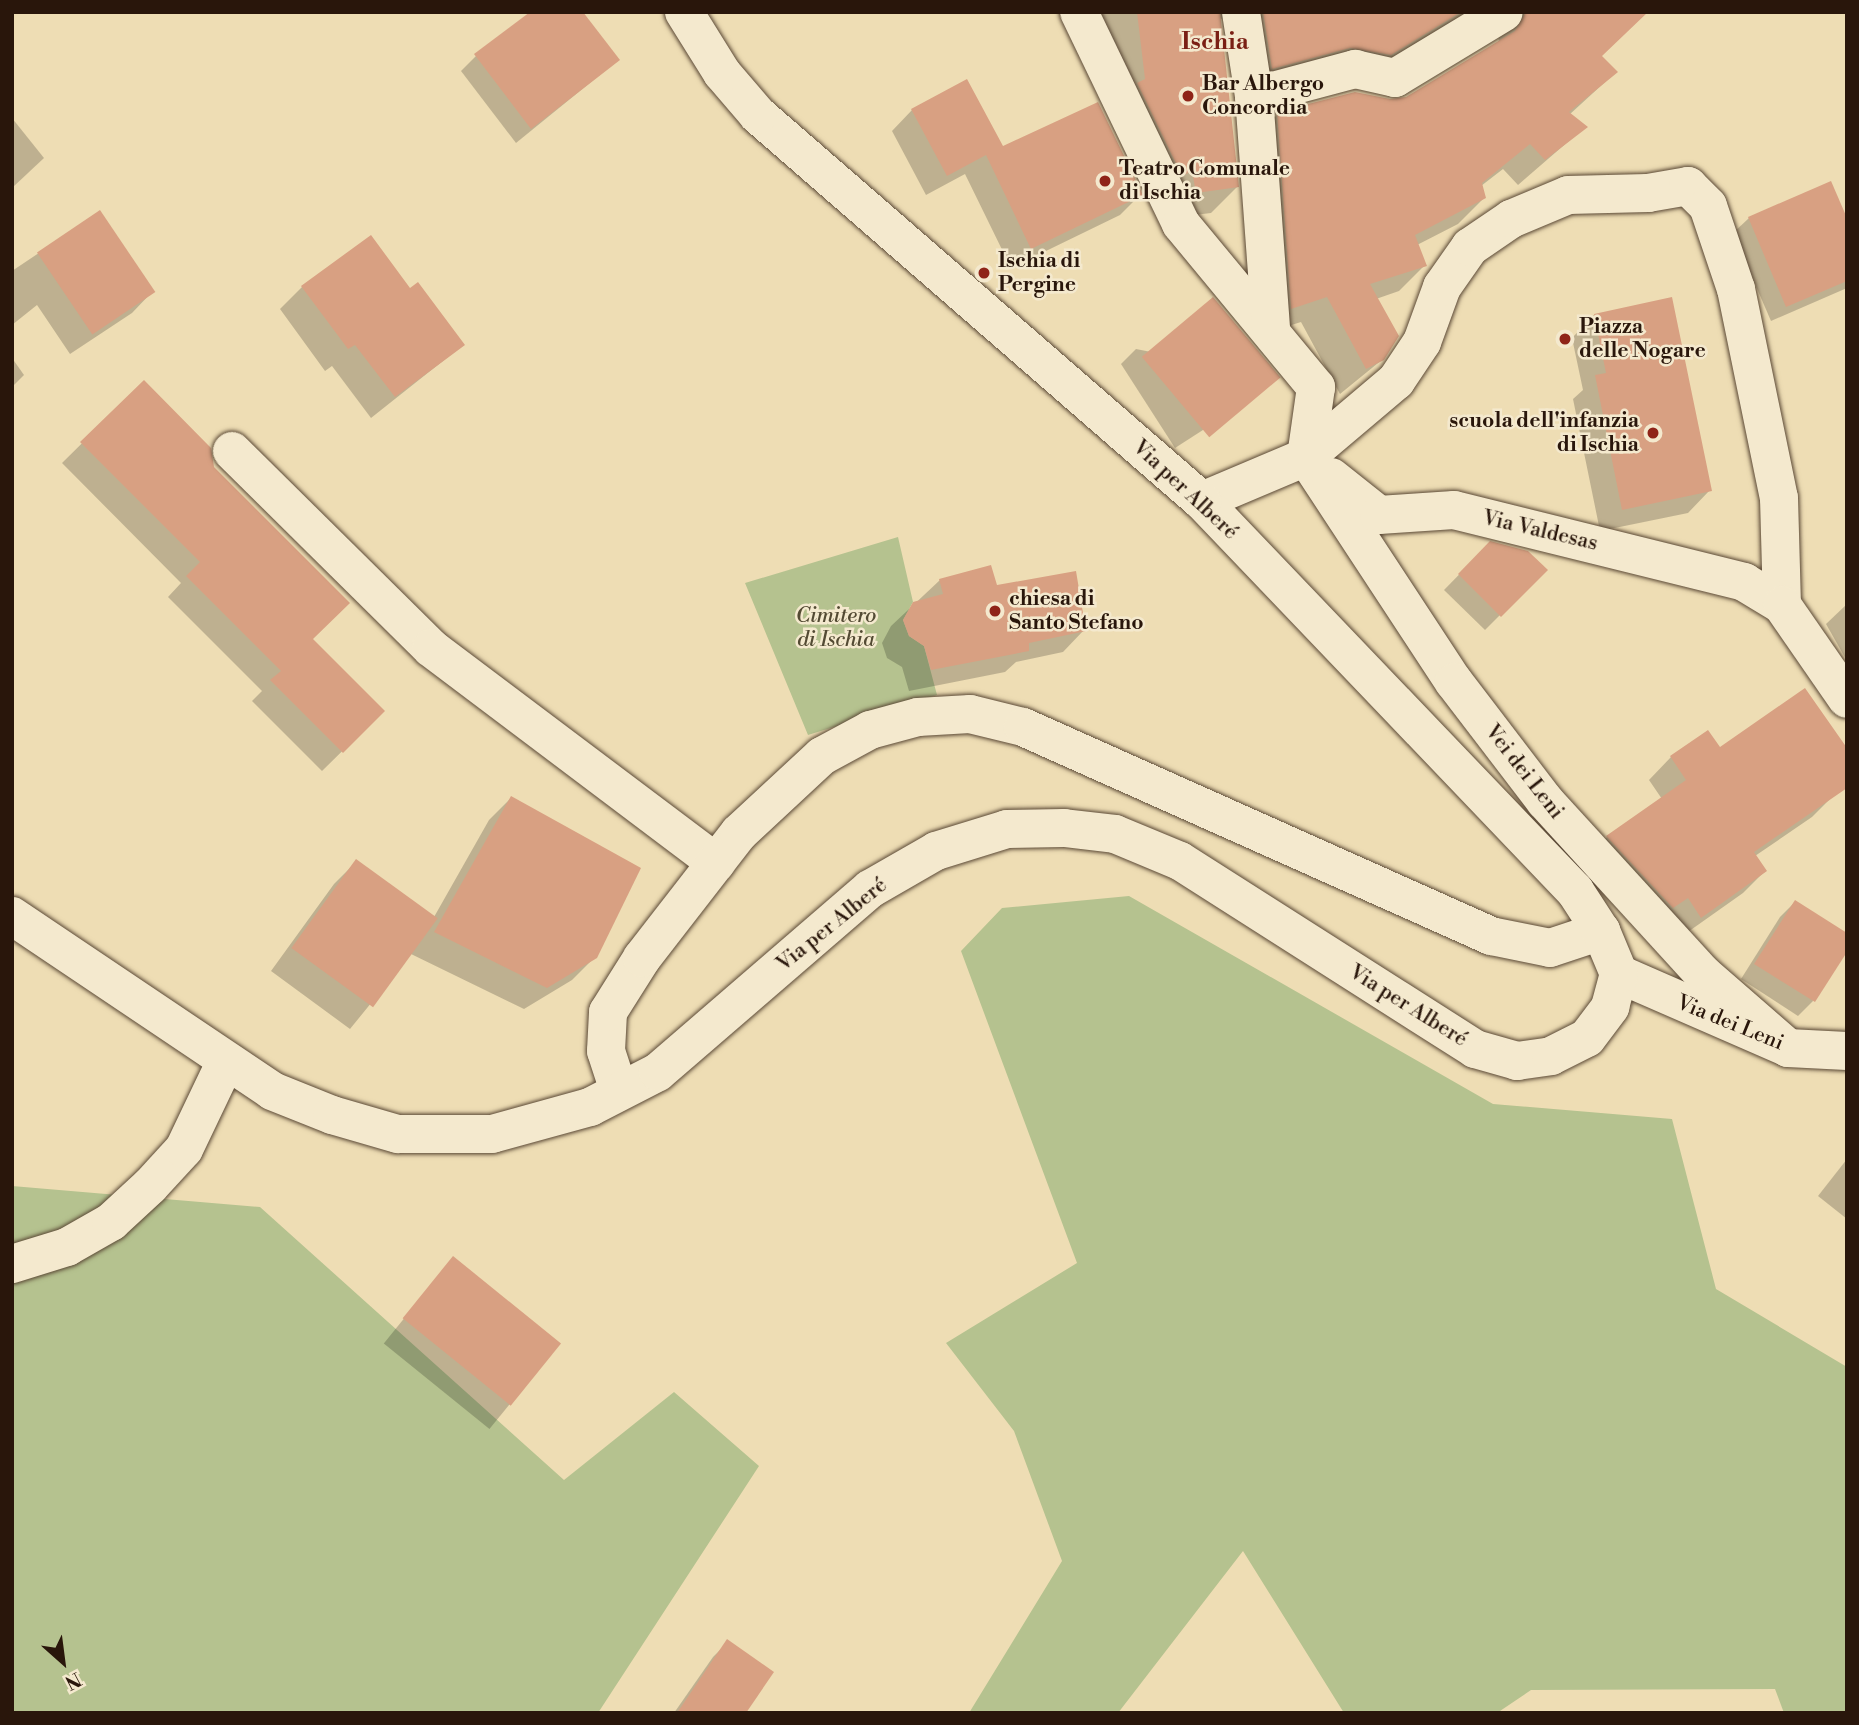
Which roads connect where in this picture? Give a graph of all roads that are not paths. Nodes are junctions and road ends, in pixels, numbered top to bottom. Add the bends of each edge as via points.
1 (684, 12) edge
2 (1079, 12) edge
3 (1241, 12) edge
4 (1504, 12) edge
5 (1254, 96) junction
6 (1272, 330) junction
7 (232, 451) dead end
8 (1306, 457) junction
9 (1202, 501) junction
10 (1782, 606) junction
11 (1847, 699) edge
12 (716, 863) junction
13 (12, 916) edge
14 (1601, 931) junction
15 (1619, 974) junction
16 (1788, 1048) junction
17 (1847, 1051) edge
18 (225, 1063) junction
19 (619, 1091) junction
20 (12, 1264) edge

1 - 9 street, Via per Alberé via 722,73 758,115
2 - 6 street via 1181,224
3 - 5 street
4 - 5 street via 1395,78 1355,69
5 - 6 street
6 - 8 street via 1315,387
7 - 12 street via 431,648
8 - 9 street
8 - 10 street, Via Valdesas via 1379,514 1454,510 1744,582
8 - 10 street via 1396,381 1422,342 1442,287 1471,247 1511,219 1568,195 1648,193 1677,184 1697,190 1708,206 1737,289 1779,498
8 - 16 street, Vei dei Leni via 1454,682 1545,801 1702,973
9 - 14 street, Via per Alberé via 1574,891
10 - 11 street, Via Valdesas
12 - 14 street via 780,790 822,756 870,730 918,716 970,714 1023,727 1491,936 1550,948
12 - 19 street via 642,958 608,1012 606,1051
13 - 18 street, Via per Alberé
14 - 15 street, Via per Alberé
15 - 16 street, Via dei Leni
15 - 19 street, Via per Alberé via 1610,1007 1587,1038 1551,1056 1517,1061 1475,1049 1180,861 1115,834 1063,828 1007,829 936,850 870,889 659,1072
16 - 17 street, Via dei Leni
18 - 19 street, Via per Alberé via 272,1091 398,1134 448,1136 537,1125 590,1107
18 - 20 street via 184,1149 150,1186 111,1222 67,1247

